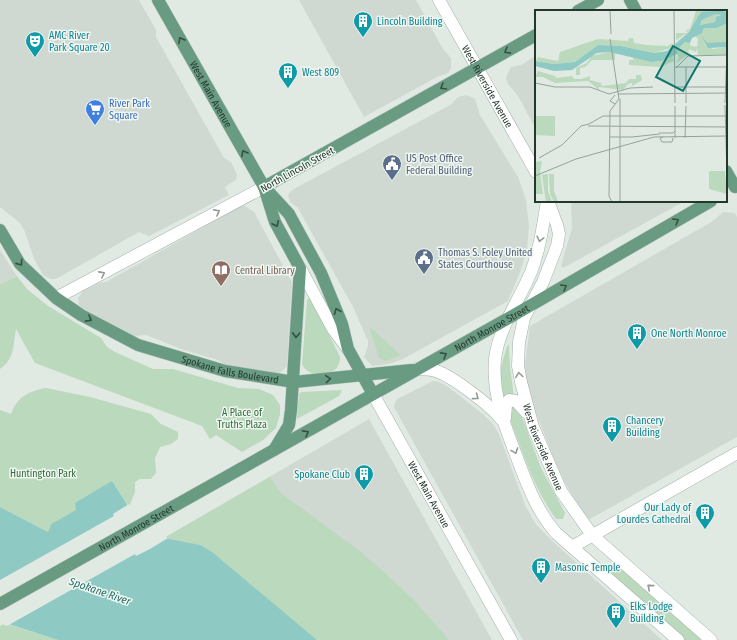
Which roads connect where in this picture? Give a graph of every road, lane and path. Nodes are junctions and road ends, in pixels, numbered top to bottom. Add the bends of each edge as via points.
1 (158, 0) edge
2 (439, 0) edge
3 (598, 0) edge
4 (630, 0) edge
5 (580, 10) edge
6 (635, 10) edge
7 (535, 36) edge
8 (477, 68) junction
9 (535, 170) edge
10 (727, 173) edge
11 (264, 187) junction
12 (734, 189) edge
13 (547, 202) edge
14 (547, 202) edge
15 (709, 202) edge
16 (0, 230) edge
17 (300, 268) junction
18 (56, 298) junction
19 (530, 306) junction
20 (508, 319) junction
21 (348, 348) junction
22 (417, 369) junction
23 (362, 375) junction
24 (294, 382) junction
25 (373, 394) junction
26 (529, 417) junction
27 (506, 425) junction
28 (272, 452) junction
29 (737, 453) edge
30 (592, 535) junction
31 (572, 546) junction
32 (0, 604) edge
33 (511, 640) edge
34 (678, 640) edge
35 (711, 640) edge

11 -> 1 main road, West Main Avenue
2 - 8 street, West Riverside Avenue
3 - 5 main road
4 - 6 main road
7 -> 8 main road, North Lincoln Street
8 - 9 street, West Riverside Avenue
8 -> 11 main road, North Lincoln Street
10 - 12 main road
11 -> 17 main road, West Main Avenue via 275,222
18 -> 11 street, North Lincoln Street
21 -> 11 main road, West Main Avenue via 342,324 322,273 289,214
13 - 19 street, West Riverside Avenue via 558,225 557,246 543,282
14 -> 20 street, West Riverside Avenue via 531,272
19 -> 15 main road, North Monroe Street
16 -> 18 main road, Spokane Falls Boulevard via 20,264
17 - 21 street, West Main Avenue via 333,329
17 -> 24 main road, North Monroe Street
18 -> 24 main road, Spokane Falls Boulevard via 81,315 138,345 225,371
19 - 20 main road, North Monroe Street
26 -> 19 street, West Riverside Avenue via 518,355 521,328
22 -> 20 main road, North Monroe Street
20 - 27 street, West Riverside Avenue via 498,345 495,377 497,399
21 - 23 main road, West Main Avenue
22 - 23 main road, Spokane Falls Boulevard
22 - 25 main road, North Monroe Street
22 -> 27 street via 428,369 443,374 490,407
24 -> 23 main road, Spokane Falls Boulevard
23 - 25 main road, West Main Avenue
24 - 28 main road, North Monroe Street via 288,425
28 -> 25 main road, North Monroe Street
25 - 33 street, West Main Avenue
26 - 27 street via 516,401 509,400 505,409
26 - 30 street, West Riverside Avenue via 560,491
27 -> 31 street, West Riverside Avenue via 534,501 543,518
28 - 32 main road, North Monroe Street
29 - 30 street
30 - 31 street
35 -> 30 street, West Riverside Avenue
31 - 34 street, West Riverside Avenue

